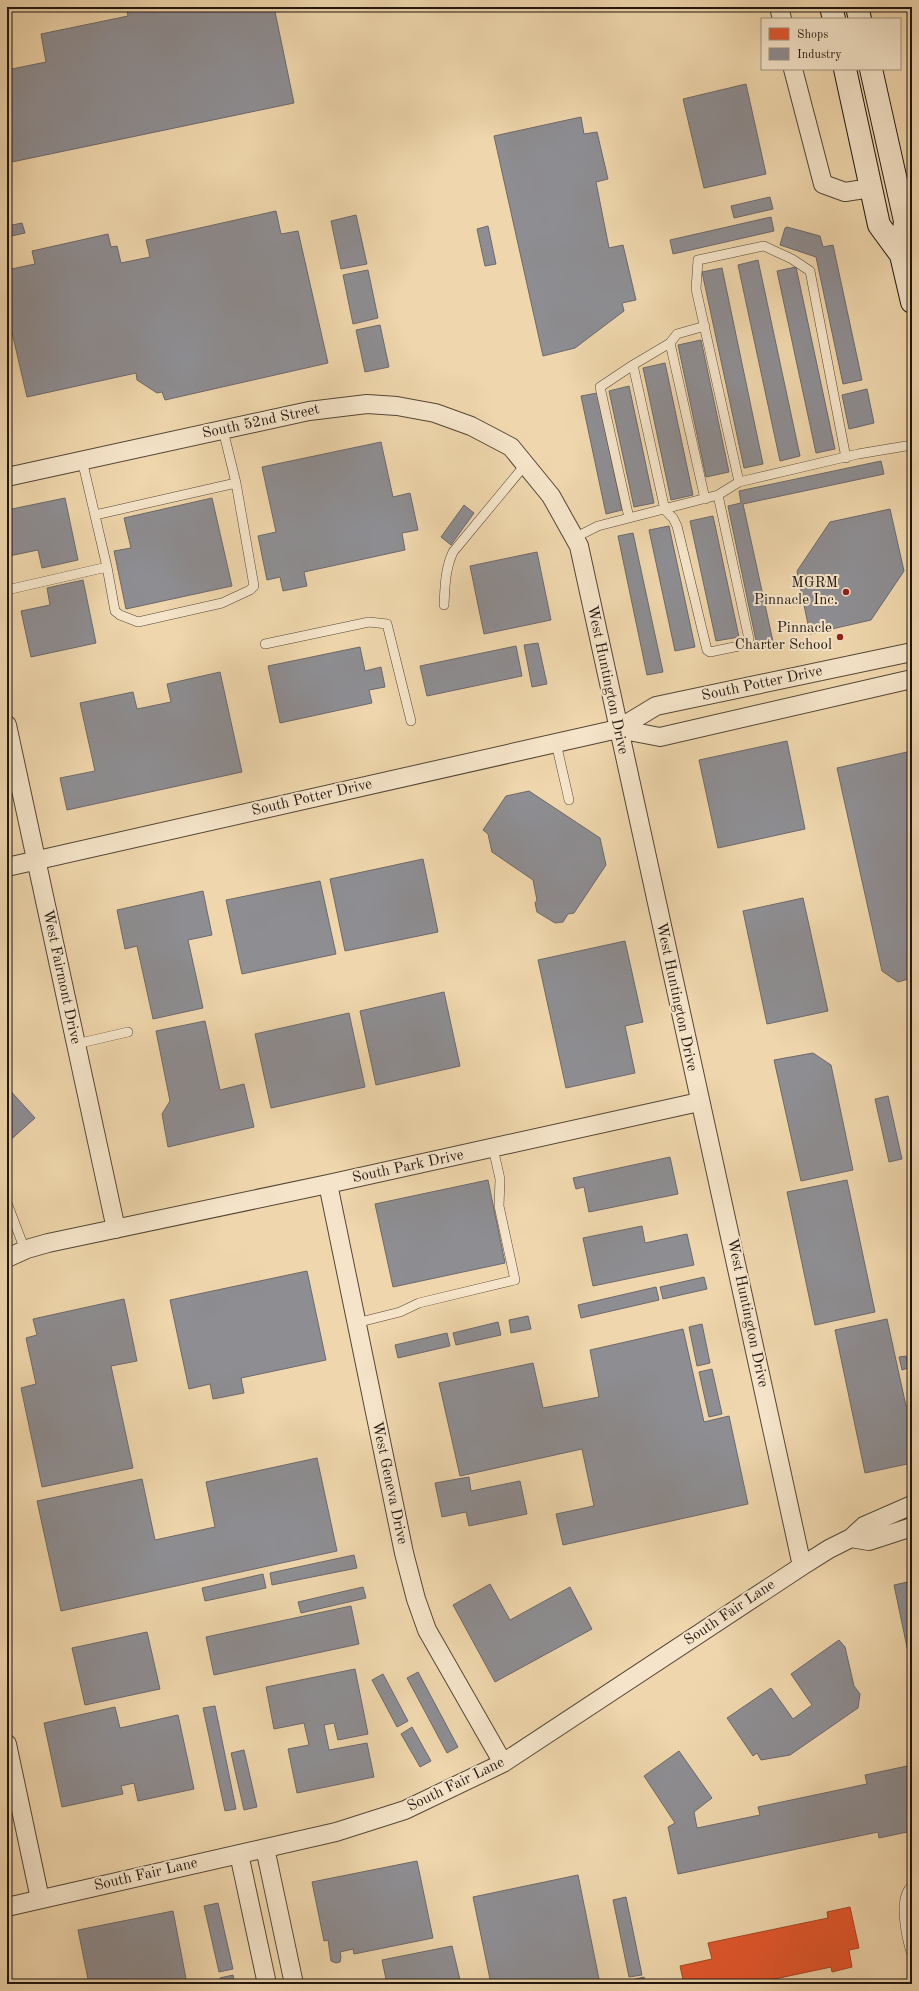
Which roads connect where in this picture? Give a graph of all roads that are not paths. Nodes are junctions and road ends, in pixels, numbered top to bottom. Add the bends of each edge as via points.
1 (779, 7) edge
2 (831, 7) edge
3 (858, 7) edge
4 (782, 18) edge
5 (834, 18) edge
6 (860, 18) edge
7 (793, 70) edge
8 (845, 70) edge
9 (871, 70) edge
10 (871, 188) junction
11 (901, 255) junction
12 (912, 302) edge
13 (705, 326) junction
14 (670, 343) junction
15 (634, 365) junction
16 (223, 430) junction
17 (912, 445) edge
18 (511, 447) joint
19 (846, 458) junction
20 (82, 460) junction
21 (526, 465) junction
22 (7, 477) edge
23 (739, 482) junction
24 (236, 483) junction
25 (718, 495) junction
26 (705, 499) junction
27 (665, 510) junction
28 (94, 515) junction
29 (629, 518) junction
30 (574, 538) junction
31 (107, 567) junction
32 (7, 590) edge
33 (444, 605) dead end
34 (265, 644) dead end
35 (912, 652) edge
36 (912, 679) edge
37 (411, 721) dead end
38 (7, 724) edge
39 (618, 729) junction
40 (556, 743) junction
41 (569, 800) dead end
42 (35, 860) junction
43 (7, 867) edge
44 (128, 1032) dead end
45 (76, 1044) junction
46 (699, 1102) junction
47 (493, 1148) junction
48 (328, 1184) junction
49 (7, 1203) edge
50 (116, 1229) junction
51 (25, 1250) junction
52 (7, 1258) edge
53 (356, 1322) junction
54 (912, 1505) edge
55 (912, 1527) edge
56 (851, 1538) junction
57 (802, 1566) junction
58 (7, 1744) edge
59 (503, 1763) junction
60 (265, 1848) junction
61 (239, 1854) junction
62 (912, 1886) edge
63 (40, 1899) junction
64 (908, 1901) edge
65 (7, 1907) edge
66 (912, 1955) edge
67 (267, 1984) edge
68 (294, 1984) edge

1 - 4 street
2 - 5 main road
3 - 6 main road
7 - 10 street via 822,184 845,192
8 - 10 main road
9 - 11 main road via 905,221
10 - 11 main road via 879,225
11 - 12 main road
13 - 14 lane via 677,334
13 - 19 lane via 696,289 698,260 764,246 810,271
13 - 23 lane
14 - 15 lane
14 - 26 lane
15 - 27 lane
15 - 29 lane via 600,387
16 - 18 street, South 52nd Street via 309,411 374,404 417,408 435,413 471,426
16 - 20 street, South 52nd Street
16 - 24 lane
17 - 19 lane
18 - 21 street, West Huntington Drive
19 - 23 lane
20 - 22 street, South 52nd Street
20 - 28 lane
21 - 30 street, West Huntington Drive via 551,496
21 - 33 lane via 453,552 445,578
23 - 25 lane
24 - 28 lane
24 - 31 lane via 254,586 250,590 222,603 138,622 120,616 115,610
25 - 26 lane
25 - 27 lane via 749,639 739,646 710,652 707,650 677,526
26 - 27 lane
27 - 29 lane
28 - 31 lane
29 - 30 lane via 598,526
30 - 39 street, West Huntington Drive via 579,546
31 - 32 lane
34 - 37 lane via 369,622 387,624
35 - 39 street, South Potter Drive via 656,706
36 - 39 street, South Potter Drive via 660,737
38 - 42 street, West Fairmont Drive
39 - 40 street, South Potter Drive
39 - 46 street, West Huntington Drive
40 - 41 lane
40 - 42 street, South Potter Drive
42 - 43 street, South Potter Drive
42 - 45 street, West Fairmont Drive
44 - 45 lane
45 - 50 street, West Fairmont Drive
46 - 47 street, South Park Drive
46 - 57 street, West Huntington Drive
47 - 48 street, South Park Drive
47 - 53 lane via 500,1179 499,1206 515,1280 419,1303 400,1312
48 - 50 street, South Park Drive
48 - 53 street, West Geneva Drive
49 - 51 lane
50 - 51 street, South Park Drive
51 - 52 street, South Park Drive
53 - 59 street, West Geneva Drive via 416,1599 427,1630
54 - 56 street, South Fair Lane via 864,1526
55 - 56 street via 869,1541
56 - 57 street, South Fair Lane
57 - 59 street, South Fair Lane
58 - 63 street
59 - 60 street, South Fair Lane via 405,1810 336,1832
60 - 61 street, South Fair Lane
60 - 68 street
61 - 63 street, South Fair Lane
61 - 67 street
62 - 64 lane via 909,1889
63 - 65 street, South Fair Lane
64 - 66 lane via 904,1916

